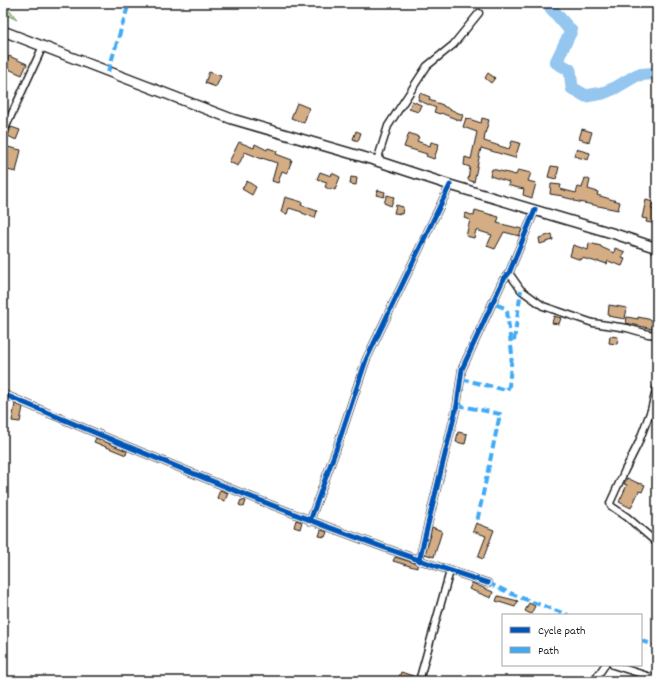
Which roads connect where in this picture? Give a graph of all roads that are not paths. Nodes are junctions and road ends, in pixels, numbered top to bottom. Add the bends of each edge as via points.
1 (479, 13) dead end
2 (3, 31) edge
3 (43, 46) junction
4 (3, 133) edge
5 (377, 161) junction
6 (450, 185) junction
7 (535, 210) junction
8 (657, 248) edge
9 (509, 273) junction
10 (657, 335) edge
11 (657, 386) edge
12 (3, 394) edge
13 (310, 521) junction
14 (657, 542) edge
15 (419, 561) junction
16 (450, 571) junction
17 (488, 583) dead end
18 (604, 666) edge
19 (616, 666) edge
20 (657, 678) edge
21 (419, 681) edge
22 (594, 681) edge

1 - 5 street via 453,45 427,66 388,126
2 - 3 main road
3 - 4 street
3 - 5 main road via 232,119
5 - 6 main road
6 - 7 main road
6 - 13 street via 366,360
7 - 8 main road
7 - 9 street
9 - 10 street via 521,290 543,306 593,323
9 - 15 street via 503,280 462,369 457,405
11 - 14 street via 638,444 610,503
12 - 13 street
13 - 15 street
15 - 16 street
16 - 17 street
16 - 21 street
18 - 22 street
19 - 20 street

